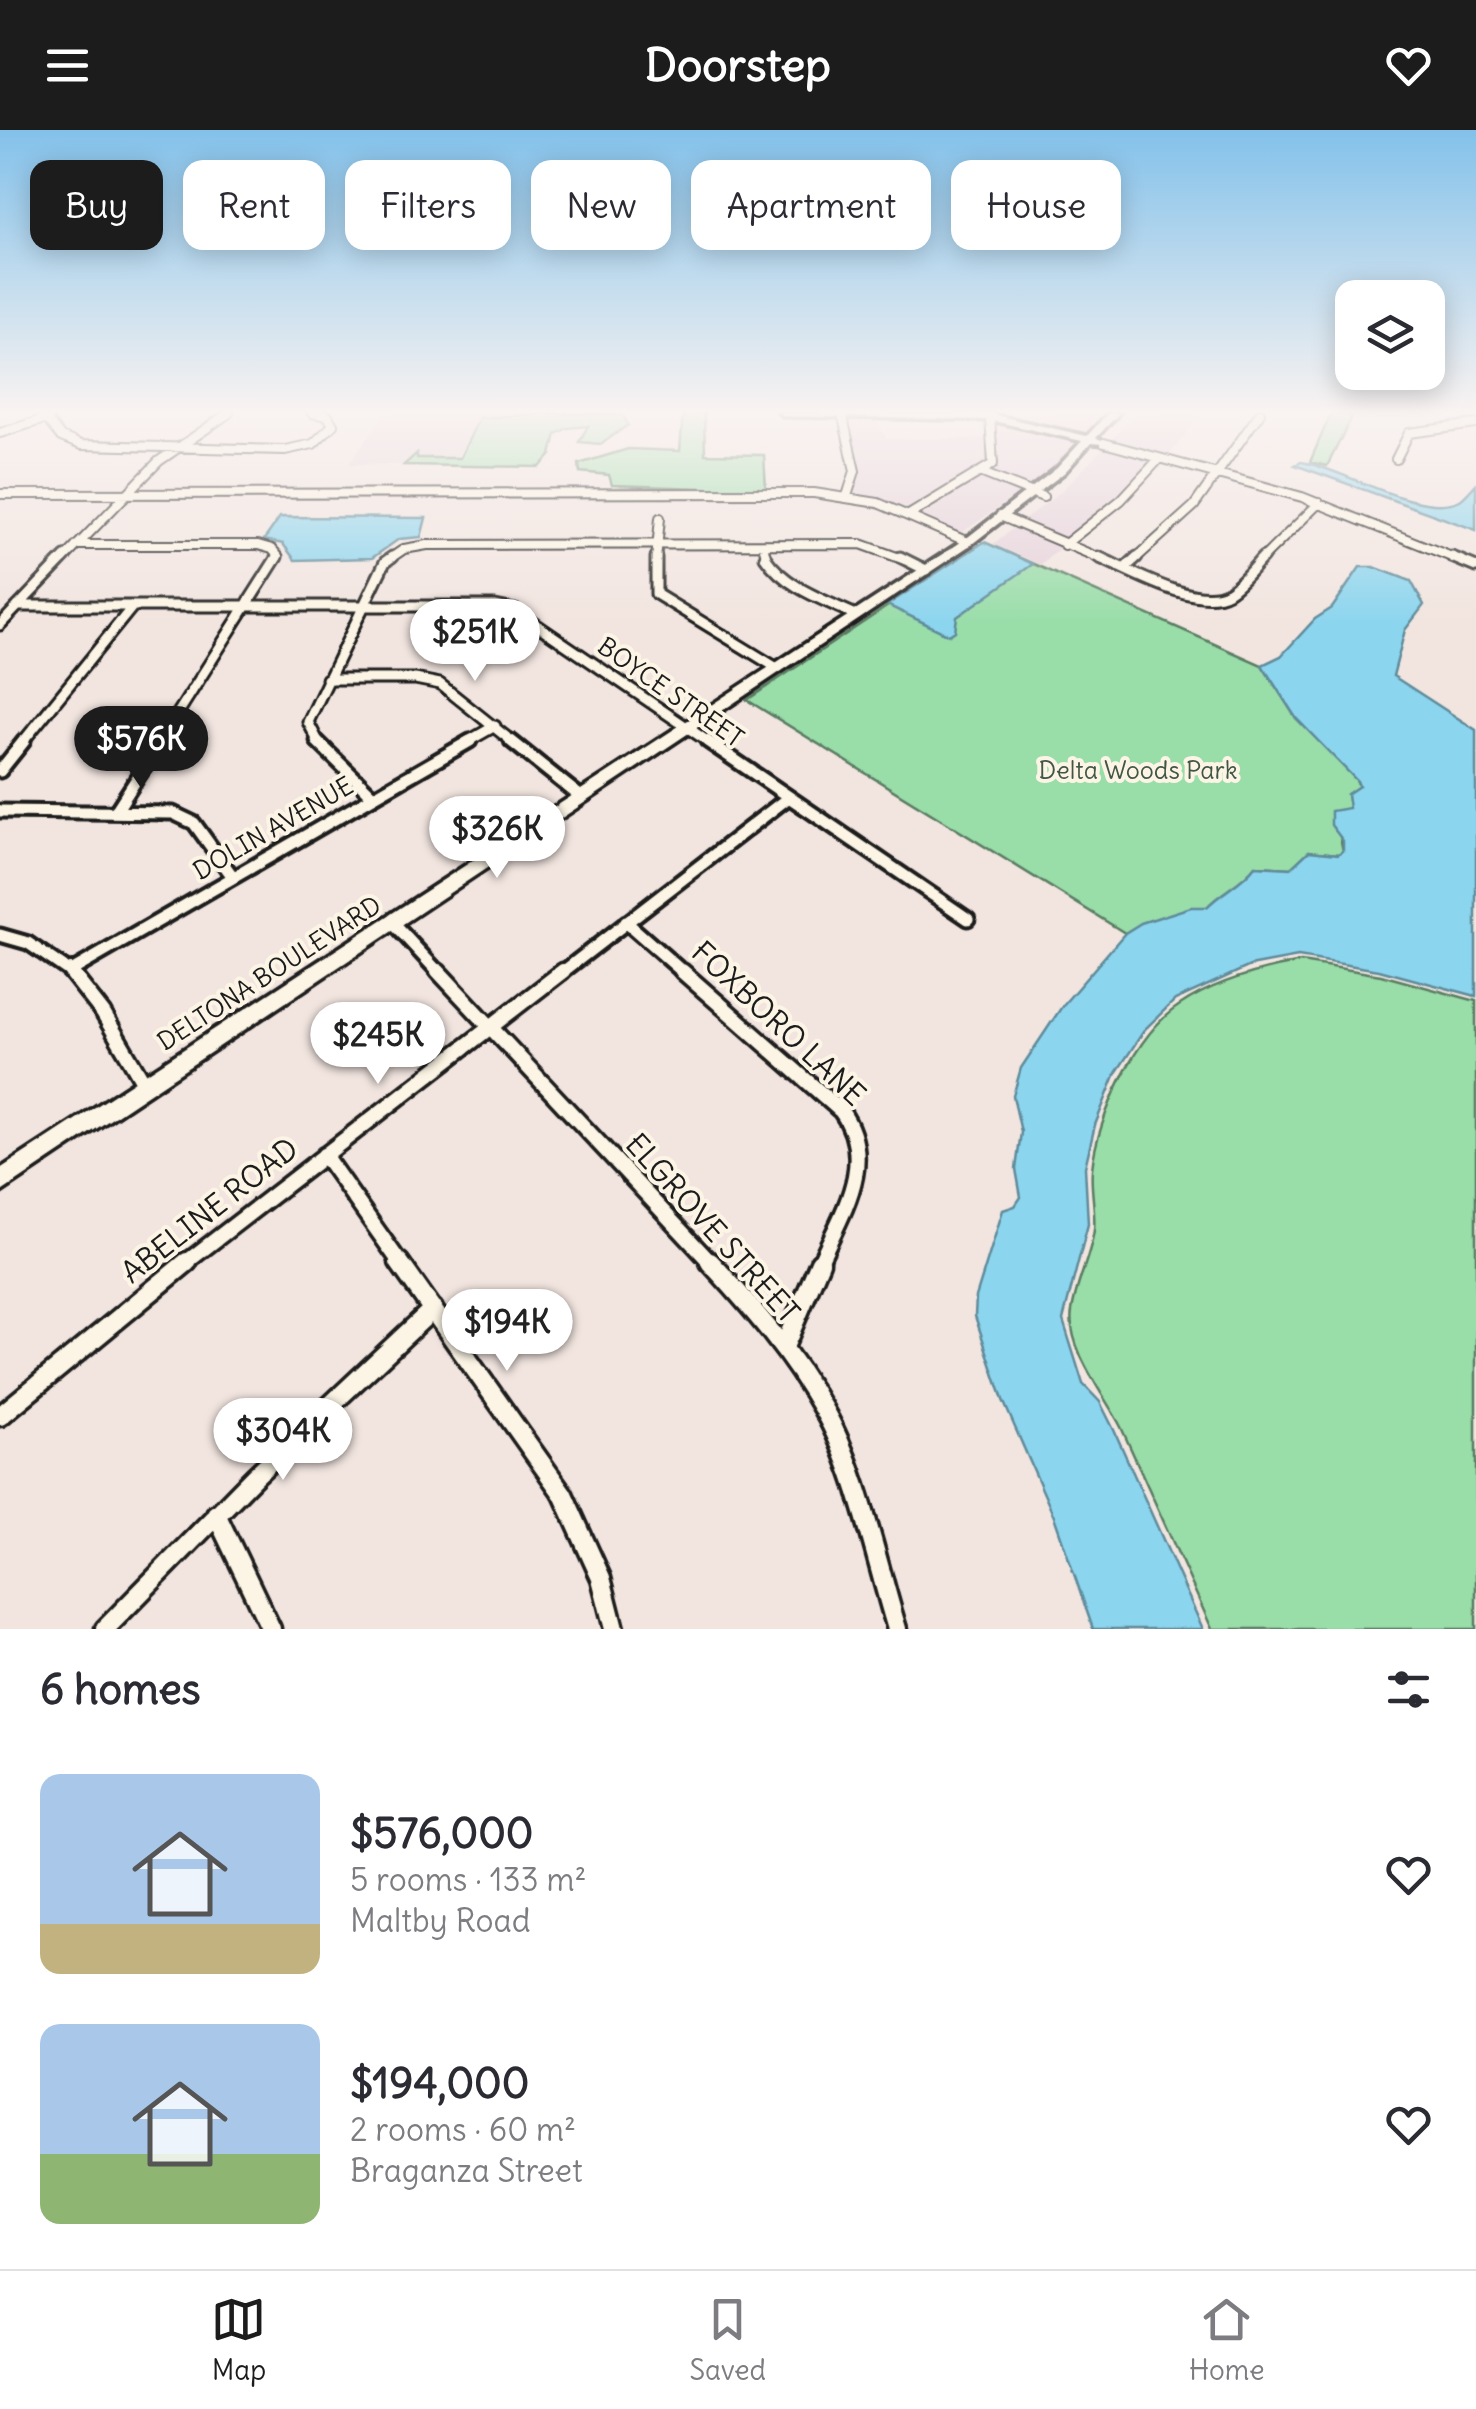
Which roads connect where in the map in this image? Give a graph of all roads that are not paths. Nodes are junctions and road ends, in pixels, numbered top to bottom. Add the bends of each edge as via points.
1 (139, 483) edge
2 (850, 483) edge
3 (962, 483) edge
4 (1007, 483) edge
5 (1048, 483) edge
6 (1136, 483) edge
7 (1211, 483) edge
8 (1249, 483) edge
9 (0, 494) edge
10 (128, 494) junction
11 (1036, 495) junction
12 (846, 496) junction
13 (1319, 503) junction
14 (909, 515) junction
15 (660, 518) dead end
16 (1004, 518) junction
17 (968, 542) junction
18 (762, 544) junction
19 (76, 545) junction
20 (657, 545) junction
21 (1064, 545) junction
22 (1476, 566) edge
23 (1124, 569) junction
24 (926, 570) junction
25 (18, 606) junction
26 (133, 606) junction
27 (248, 606) junction
28 (363, 606) junction
29 (856, 616) junction
30 (0, 626) edge
31 (777, 668) junction
32 (328, 678) junction
33 (495, 726) junction
34 (687, 727) junction
35 (0, 771) edge
36 (374, 796) junction
37 (581, 797) junction
38 (789, 797) junction
39 (0, 810) edge
40 (116, 811) junction
41 (232, 877) junction
42 (968, 919) dead end
43 (392, 922) junction
44 (626, 922) junction
45 (0, 934) edge
46 (73, 970) junction
47 (490, 1028) junction
48 (145, 1085) junction
49 (324, 1155) junction
50 (0, 1182) edge
51 (432, 1309) junction
52 (784, 1347) junction
53 (0, 1416) edge
54 (216, 1514) junction
55 (104, 1629) edge
56 (271, 1629) edge
57 (614, 1629) edge
58 (898, 1629) edge

1 - 10 street
2 - 12 street
3 - 14 street
4 - 11 street
5 - 11 main road, DELTONA BOULEVARD
6 - 21 street
7 - 23 street via 1181,521
8 - 13 street
9 - 10 street
10 - 12 street
10 - 19 street
11 - 16 main road, DELTONA BOULEVARD
12 - 14 street
13 - 22 street
13 - 23 street via 1223,594 1190,595
14 - 17 street
15 - 20 street
16 - 17 main road, DELTONA BOULEVARD
16 - 21 street
17 - 24 main road, DELTONA BOULEVARD
18 - 20 street
18 - 24 street via 869,545
18 - 29 street via 769,569
19 - 25 street
19 - 27 street via 268,547 278,559
20 - 28 street via 412,547 387,559
20 - 31 street via 656,594
21 - 23 street
24 - 29 main road, DELTONA BOULEVARD
25 - 26 street, BOYCE STREET
25 - 30 street
26 - 27 street, BOYCE STREET
26 - 35 street
27 - 28 street, BOYCE STREET
27 - 40 street
28 - 32 street
28 - 34 street, BOYCE STREET via 515,610
29 - 31 main road, DELTONA BOULEVARD
31 - 34 main road, DELTONA BOULEVARD
32 - 33 street via 427,681 449,689
32 - 36 street via 310,715 310,731
33 - 36 street, DOLIN AVENUE
33 - 37 street
34 - 37 main road, DELTONA BOULEVARD
34 - 38 street, BOYCE STREET
36 - 41 street, DOLIN AVENUE
37 - 43 main road, DELTONA BOULEVARD
38 - 42 street, BOYCE STREET
38 - 44 street, ABELINE ROAD
39 - 40 street
40 - 41 street via 184,817
41 - 46 street, DOLIN AVENUE
43 - 47 street, ELGROVE STREET
43 - 48 main road, DELTONA BOULEVARD
44 - 47 street, ABELINE ROAD
44 - 52 street, FOXBORO LANE via 841,1110 855,1133 858,1174
45 - 46 street via 43,948
46 - 48 street
47 - 49 street, ABELINE ROAD
47 - 52 street, ELGROVE STREET
48 - 50 main road, DELTONA BOULEVARD
49 - 51 street
49 - 53 street, ABELINE ROAD
51 - 54 street
51 - 57 street via 562,1494 595,1563
52 - 58 street, ELGROVE STREET via 844,1452
54 - 55 street
54 - 56 street

